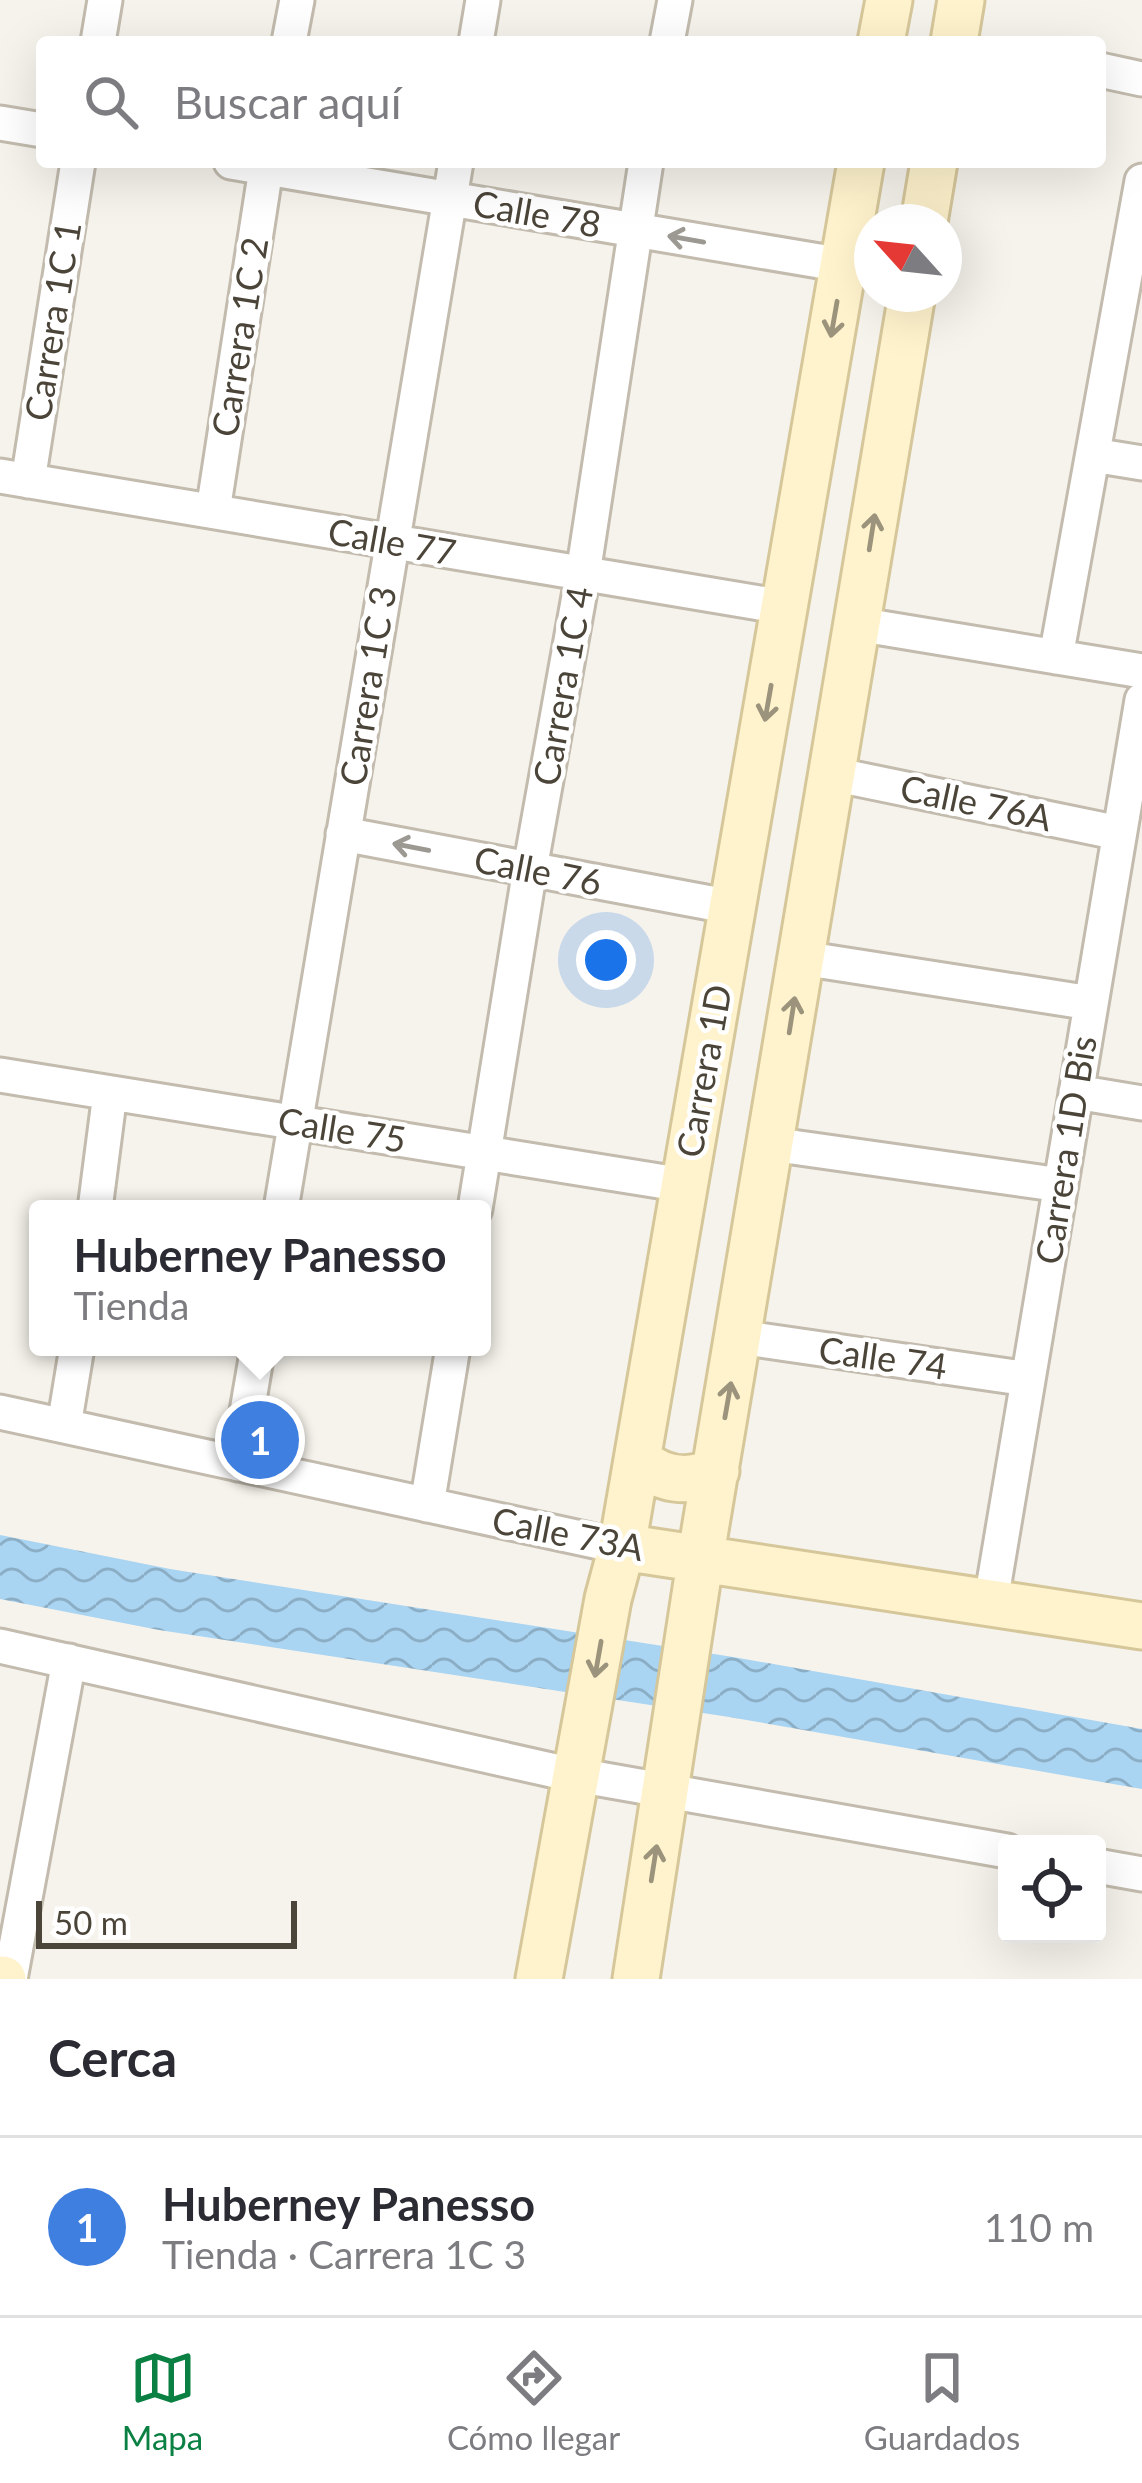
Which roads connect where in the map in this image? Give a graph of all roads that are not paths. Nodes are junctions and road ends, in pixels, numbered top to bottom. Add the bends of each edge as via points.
1 (106, 0) edge
2 (298, 0) edge
3 (483, 0) edge
4 (675, 0) edge
5 (889, 0) edge
6 (99, 36) edge
7 (291, 36) edge
8 (477, 36) edge
9 (668, 36) edge
10 (882, 36) edge
11 (1106, 71) edge
12 (1142, 79) edge
13 (0, 123) edge
14 (36, 129) edge
15 (77, 168) edge
16 (266, 168) edge
17 (282, 168) edge
18 (454, 168) edge
19 (645, 168) edge
20 (860, 168) edge
21 (933, 168) edge
22 (1142, 181) edge
23 (449, 199) junction
24 (927, 204) edge
25 (634, 230) junction
26 (843, 265) junction
27 (1134, 276) edge
28 (909, 312) edge
29 (1093, 455) junction
30 (1142, 464) edge
31 (14, 478) edge
32 (213, 512) junction
33 (392, 542) junction
34 (584, 574) junction
35 (784, 607) junction
36 (857, 624) junction
37 (1056, 657) junction
38 (1142, 671) edge
39 (1142, 700) edge
40 (833, 773) junction
41 (1119, 833) junction
42 (344, 834) junction
43 (530, 869) junction
44 (732, 907) junction
45 (802, 958) junction
46 (1091, 1004) junction
47 (0, 1075) edge
48 (1076, 1092) junction
49 (110, 1093) junction
50 (1142, 1103) edge
51 (295, 1122) junction
52 (771, 1144) junction
53 (484, 1153) junction
54 (684, 1185) junction
55 (1061, 1185) junction
56 (96, 1200) edge
57 (282, 1200) edge
58 (476, 1200) edge
59 (739, 1337) junction
60 (76, 1356) edge
61 (256, 1356) edge
62 (452, 1356) edge
63 (1028, 1379) junction
64 (0, 1412) edge
65 (64, 1426) junction
66 (638, 1459) junction
67 (238, 1464) junction
68 (716, 1471) junction
69 (427, 1505) junction
70 (622, 1547) junction
71 (702, 1557) junction
72 (991, 1600) junction
73 (1142, 1626) edge
74 (0, 1646) edge
75 (69, 1661) junction
76 (576, 1775) junction
77 (666, 1792) junction
78 (998, 1849) edge
79 (1106, 1868) edge
80 (1142, 1874) edge
81 (4, 1979) edge
82 (538, 1979) edge
83 (636, 1979) edge

1 - 6 street
2 - 7 street
3 - 8 street
4 - 9 street
5 - 10 street
11 - 12 street
13 - 14 street
15 - 31 street, Carrera 1C 1
16 - 32 street, Carrera 1C 2
17 - 23 street, Calle 78
18 - 23 street, Carrera 1C 3
19 - 25 street, Carrera 1C 4
20 - 26 street, Carrera 1D
21 - 24 street
22 - 27 street
23 - 25 street, Calle 78
23 - 33 street, Carrera 1C 3
26 -> 25 street, Calle 78
25 - 34 street, Carrera 1C 4
26 -> 35 street, Carrera 1D
27 - 29 street
36 -> 28 street
29 - 30 street
29 - 37 street
31 - 32 street, Calle 77
32 - 33 street, Calle 77
33 - 34 street, Calle 77
33 - 42 street, Carrera 1C 3
34 - 35 street, Calle 77
34 - 43 street, Carrera 1C 4
35 -> 44 street, Carrera 1D
36 - 37 street
36 - 40 street
37 - 38 street
39 - 41 street, Carrera 1D Bis
40 - 41 street, Calle 76A
40 - 45 street
41 - 46 street, Carrera 1D Bis
43 -> 42 street, Calle 76
42 - 51 street, Carrera 1C 3
43 - 44 street, Calle 76
43 - 53 street, Carrera 1C 4
44 - 54 street, Carrera 1D
45 - 46 street
52 -> 45 street
46 - 48 street, Carrera 1D Bis
47 - 49 street, Calle 75
48 - 50 street
48 - 55 street, Carrera 1D Bis
49 - 51 street, Calle 75
49 - 56 street
51 - 53 street, Calle 75
51 - 57 street, Carrera 1C 3
52 - 55 street
52 - 59 street
53 - 54 street, Calle 75
53 - 58 street, Carrera 1C 4
54 - 66 street, Carrera 1D
55 - 63 street, Carrera 1D Bis
59 - 63 street, Calle 74
68 -> 59 street
60 - 65 street
61 - 67 street
62 - 69 street
63 - 72 street, Carrera 1D Bis
64 - 65 street, Calle 73A
65 - 67 street, Calle 73A
66 - 68 street via 680,1480
66 - 70 street, Carrera 1D
67 - 69 street, Calle 73A
68 - 71 street
69 - 70 street, Calle 73A
70 - 71 street, Calle 73A
70 -> 76 street, Carrera 1D
71 - 72 street, Calle 73A
71 - 77 street
72 - 73 street, Calle 73A
74 - 75 street
75 - 76 street
75 - 81 street
76 - 77 street
76 - 82 street, Carrera 1D
77 - 78 street
83 -> 77 street
79 - 80 street

